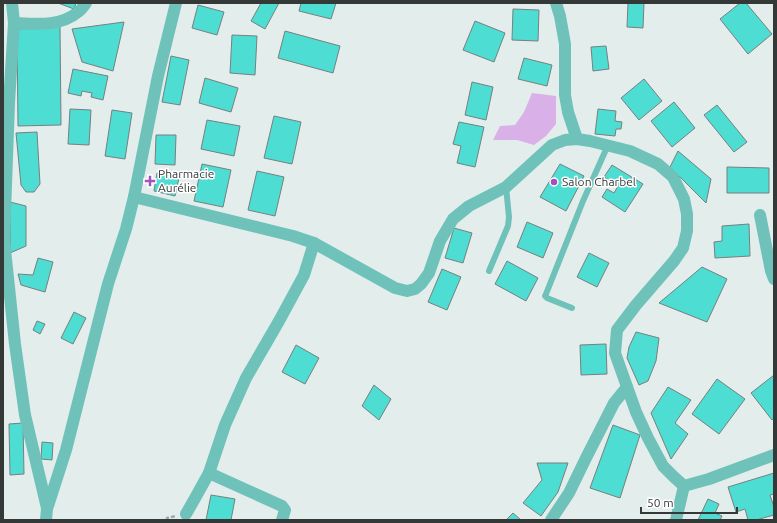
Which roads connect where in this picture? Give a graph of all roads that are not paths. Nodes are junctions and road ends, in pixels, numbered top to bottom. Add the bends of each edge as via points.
1 (12, 3) edge
2 (86, 3) edge
3 (176, 3) edge
4 (556, 3) edge
5 (14, 23) junction
6 (577, 139) junction
7 (608, 145) junction
8 (506, 187) junction
9 (134, 197) junction
10 (760, 216) dead end
11 (314, 243) junction
12 (489, 270) dead end
13 (774, 279) edge
14 (572, 308) dead end
15 (627, 387) junction
16 (774, 455) edge
17 (209, 473) junction
18 (684, 486) junction
19 (186, 514) dead end
20 (47, 515) edge
21 (282, 520) edge
22 (551, 520) edge
23 (676, 520) edge

1 - 5 street
2 - 5 street via 66,20 49,24
3 - 9 street via 158,76
4 - 6 street via 565,44 565,95
5 - 20 street via 4,240 25,415
6 - 7 street
6 - 8 street via 552,145
7 - 14 lane via 546,294 547,298
7 - 15 street via 630,151 658,164 673,177 684,199 687,214 688,231 683,248 617,330 615,353
8 - 11 street via 469,206 453,219 440,241 429,273 415,289 407,291 395,288
8 - 12 lane via 508,226
9 - 11 street
9 - 20 street via 108,284
10 - 13 street
11 - 17 street via 304,275 246,378 225,425
15 - 18 street via 636,412 664,466
15 - 22 street via 614,403 569,493
16 - 18 street
17 - 19 street
17 - 21 street via 282,506 285,510
18 - 23 street

